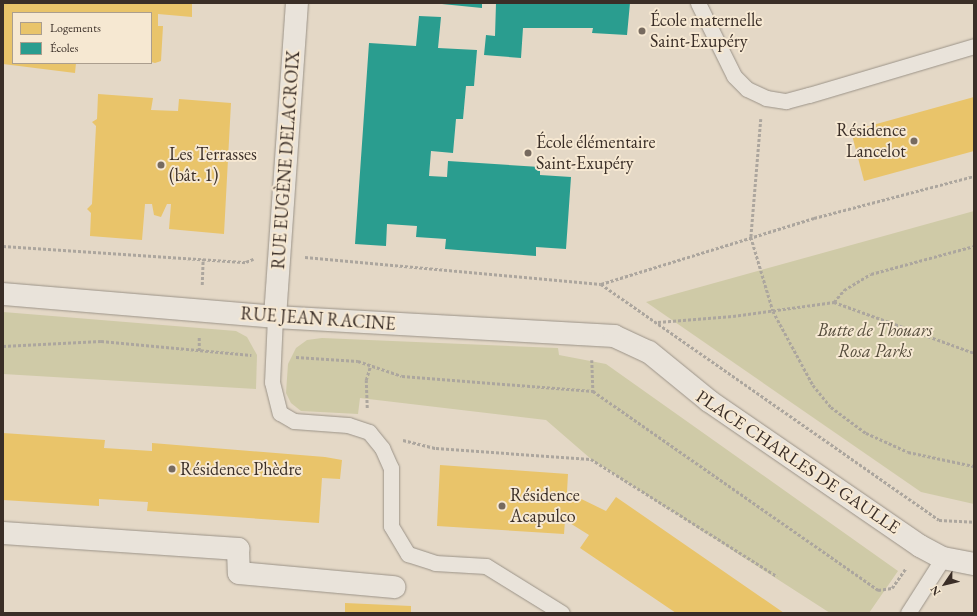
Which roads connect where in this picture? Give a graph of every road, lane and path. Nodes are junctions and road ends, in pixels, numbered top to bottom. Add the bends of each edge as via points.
1 (297, 3) edge
2 (698, 3) edge
3 (974, 46) edge
4 (761, 113) dead end
5 (974, 176) edge
6 (751, 237) junction
7 (974, 246) edge
8 (601, 284) dead end
9 (3, 294) edge
10 (834, 302) junction
11 (773, 311) junction
12 (275, 317) junction
13 (656, 322) dead end
14 (632, 342) joint
15 (3, 346) edge
16 (974, 353) edge
17 (273, 356) junction
18 (370, 367) junction
19 (369, 432) junction
20 (974, 466) edge
21 (974, 522) edge
22 (3, 532) edge
23 (920, 546) junction
24 (943, 558) junction
25 (974, 564) edge
26 (777, 576) dead end
27 (394, 587) dead end
28 (562, 613) edge
29 (908, 613) edge

1 - 12 street, RUE EUGÈNE DELACROIX
2 - 3 lane via 734,76 747,89 766,98 786,100 809,95
4 - 6 path
5 - 6 path
6 - 8 path
6 - 11 path
7 - 10 path via 871,274 844,290
9 - 12 street, RUE JEAN RACINE
10 - 11 path
10 - 16 path
11 - 13 path
11 - 20 path via 812,385 831,407 866,433 908,452
12 - 14 street, RUE JEAN RACINE via 518,332 594,334
12 - 17 lane
14 - 23 street, PLACE CHARLES DE GAULLE via 709,401
15 - 17 path via 101,341
17 - 18 path via 358,361
17 - 19 lane via 274,399 280,412 294,421 348,425
18 - 19 path via 366,380
18 - 23 path via 402,376 593,391 878,590 892,588
19 - 26 path via 436,448 591,459
19 - 28 lane via 382,448 392,468 391,526 408,554 435,564 486,566
21 - 23 path via 939,520
22 - 27 street via 238,549 239,573
23 - 24 street, PLACE CHARLES DE GAULLE
24 - 25 street, PLACE CHARLES DE GAULLE
24 - 29 lane

